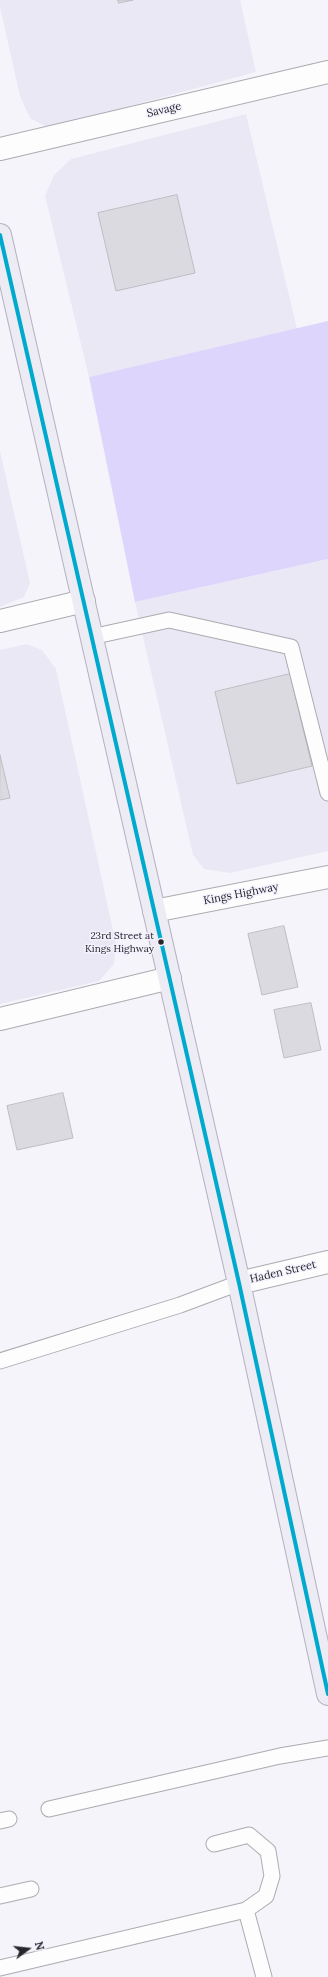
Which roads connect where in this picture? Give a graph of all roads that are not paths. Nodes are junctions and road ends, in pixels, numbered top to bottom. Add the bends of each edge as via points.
1 (328, 72) edge
2 (0, 149) edge
3 (1, 241) edge
4 (84, 602) junction
5 (0, 621) edge
6 (92, 637) junction
7 (328, 793) edge
8 (328, 877) edge
9 (154, 911) junction
10 (170, 978) junction
11 (0, 1019) edge
12 (328, 1262) edge
13 (239, 1283) junction
14 (0, 1361) edge
15 (328, 1694) edge
16 (328, 1748) edge
17 (49, 1809) dead end
18 (214, 1844) dead end
19 (31, 1888) dead end
20 (0, 1896) edge
21 (246, 1910) junction
22 (0, 1968) edge
23 (264, 1977) edge

1 - 2 street, Savage
3 - 4 main road
4 - 5 street
4 - 6 main road
6 - 7 lane via 169,620 291,647
6 - 9 main road
8 - 9 street, Kings Highway
9 - 10 main road
10 - 11 street
10 - 13 main road
12 - 13 street, Haden Street
13 - 14 lane via 180,1305
13 - 15 main road
16 - 17 lane via 280,1756
18 - 21 lane via 249,1835 268,1851 272,1876 266,1896
19 - 20 lane
21 - 22 lane
21 - 23 lane

